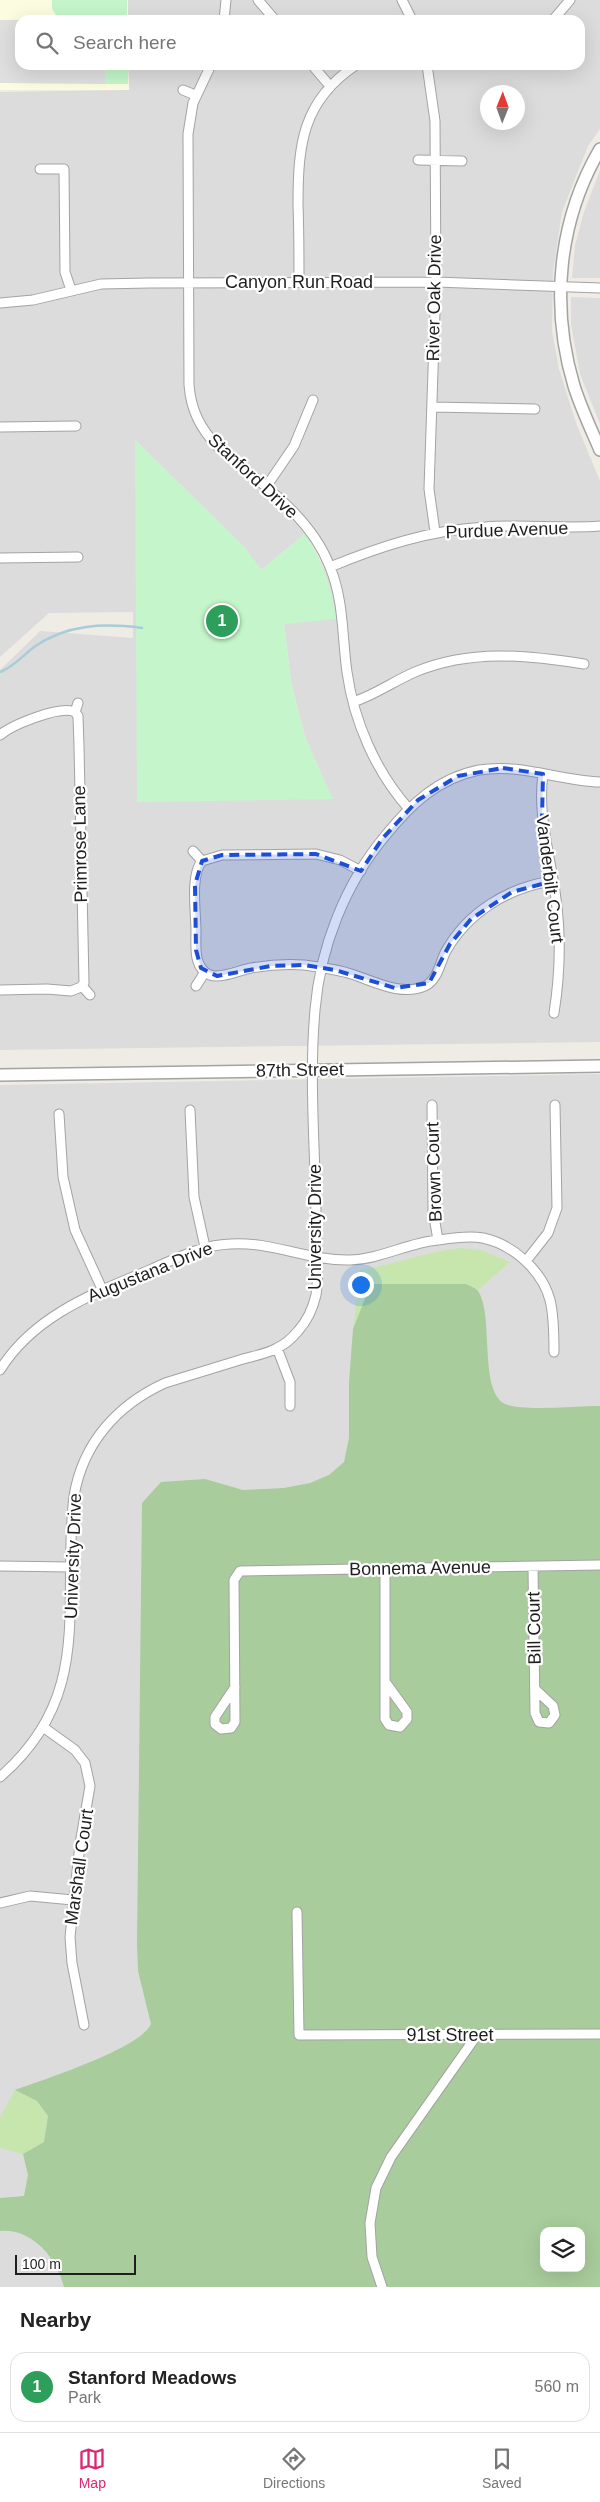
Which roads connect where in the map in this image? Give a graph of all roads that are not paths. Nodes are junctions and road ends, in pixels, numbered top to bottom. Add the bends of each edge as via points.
1 (226, 0) edge
2 (258, 0) edge
3 (402, 0) edge
4 (570, 0) edge
5 (224, 15) edge
6 (271, 15) edge
7 (410, 15) edge
8 (557, 15) edge
9 (208, 70) edge
10 (316, 70) edge
11 (350, 70) edge
12 (429, 70) edge
13 (330, 86) junction
14 (183, 90) dead end
15 (195, 95) junction
16 (600, 149) edge
17 (418, 160) dead end
18 (435, 161) junction
19 (462, 161) dead end
20 (40, 169) dead end
21 (299, 281) junction
22 (189, 282) junction
23 (436, 282) junction
24 (561, 287) junction
25 (600, 288) edge
26 (70, 290) junction
27 (0, 303) edge
28 (313, 400) dead end
29 (432, 407) junction
30 (535, 409) dead end
31 (76, 426) dead end
32 (0, 427) edge
33 (600, 450) edge
34 (266, 487) junction
35 (600, 526) edge
36 (435, 532) junction
37 (78, 557) dead end
38 (0, 558) edge
39 (330, 567) junction
40 (584, 664) dead end
41 (353, 702) junction
42 (0, 735) edge
43 (543, 774) junction
44 (600, 782) edge
45 (409, 809) junction
46 (193, 851) dead end
47 (202, 861) junction
48 (360, 871) junction
49 (553, 881) junction
50 (322, 968) junction
51 (205, 972) junction
52 (82, 986) junction
53 (196, 986) dead end
54 (0, 990) edge
55 (90, 995) dead end
56 (554, 1013) dead end
57 (600, 1066) edge
58 (313, 1070) junction
59 (0, 1075) edge
60 (432, 1105) dead end
61 (555, 1105) dead end
62 (190, 1110) dead end
63 (59, 1114) dead end
64 (438, 1240) junction
65 (205, 1247) junction
66 (316, 1259) junction
67 (526, 1261) junction
68 (102, 1289) junction
69 (277, 1348) junction
70 (554, 1352) dead end
71 (0, 1370) edge
72 (290, 1406) dead end
73 (600, 1565) edge
74 (0, 1566) edge
75 (533, 1567) junction
76 (70, 1568) junction
77 (385, 1568) junction
78 (386, 1683) dead end
79 (235, 1686) dead end
80 (535, 1689) dead end
81 (43, 1727) junction
82 (0, 1777) edge
83 (73, 1900) junction
84 (0, 1903) edge
85 (297, 1912) dead end
86 (84, 2025) dead end
87 (600, 2034) edge
88 (478, 2035) junction
89 (382, 2287) edge

1 - 5 street
2 - 6 street
3 - 7 street
4 - 8 street
9 - 15 street, Stanford Drive
10 - 13 street
11 - 13 street
12 - 18 street, River Oak Drive via 434,104
13 - 21 street via 308,119 300,147
14 - 15 street
15 - 22 street, Stanford Drive via 188,134
16 - 24 street via 572,213 563,252
17 - 18 street
18 - 19 street
18 - 23 street, River Oak Drive
20 - 26 street via 64,169 65,272
21 - 22 street, Canyon Run Road
21 - 23 street, Canyon Run Road
22 - 26 street, Canyon Run Road via 102,284
22 - 34 street, Stanford Drive via 190,385 194,412 205,434
23 - 24 street, Canyon Run Road
23 - 29 street, River Oak Drive
24 - 25 street, Canyon Run Road
24 - 33 street via 568,363 580,404
26 - 27 street, Canyon Run Road via 33,300
28 - 34 street via 294,446
29 - 30 street
29 - 36 street, River Oak Drive via 429,489
31 - 32 street
34 - 39 street, Stanford Drive via 303,522
35 - 36 street, Purdue Avenue via 487,526
36 - 39 street, Purdue Avenue via 395,542
37 - 38 street
39 - 41 street, Stanford Drive via 341,606
40 - 41 street via 504,655 469,657 416,672
41 - 45 street, Stanford Drive via 368,745 381,770
42 - 52 street, Primrose Lane via 27,721 76,708 81,942 85,977
43 - 44 street, University Drive via 566,780
43 - 45 street, University Drive via 503,768 467,773 438,786
43 - 49 street, Vanderbilt Court via 542,820
45 - 48 street, University Drive via 382,839
46 - 47 street
47 - 48 street via 216,856 316,854 340,860
47 - 51 street via 196,874 196,950 199,965
48 - 50 street, University Drive via 339,912
49 - 50 street via 512,892 471,919 450,944 433,980 425,986 395,988
49 - 56 street, Vanderbilt Court via 559,950
50 - 51 street via 271,966 217,976
50 - 58 street, University Drive via 315,1009
51 - 53 street
52 - 54 street via 71,991
52 - 55 street
57 - 58 street, 87th Street
58 - 59 street, 87th Street
58 - 66 street, University Drive
60 - 64 street, Brown Court via 433,1211
61 - 67 street via 557,1208 548,1233
62 - 65 street via 194,1197
63 - 68 street via 63,1177 75,1230
64 - 66 street, Augustana Drive via 367,1260
64 - 67 street, Augustana Drive via 483,1238
65 - 66 street, Augustana Drive via 257,1244
65 - 68 street, Augustana Drive
66 - 69 street, University Drive via 316,1294 311,1311 298,1331
67 - 70 street via 550,1299
68 - 71 street, Augustana Drive via 47,1320 17,1348
69 - 72 street via 290,1382
69 - 76 street, University Drive via 165,1383 118,1412 95,1440 76,1480
73 - 75 street, Bonnema Avenue
74 - 76 street
75 - 77 street, Bonnema Avenue
75 - 80 street, Bill Court
76 - 81 street, University Drive via 67,1660 59,1690
77 - 78 street
77 - 79 street, Bonnema Avenue via 240,1571 234,1580
81 - 82 street, University Drive
81 - 83 street, Marshall Court via 75,1750 84,1763 90,1786
83 - 84 street via 30,1896
83 - 86 street, Marshall Court via 70,1946
85 - 88 street, 91st Street via 299,2035
87 - 88 street, 91st Street
88 - 89 street via 391,2158 376,2188 370,2223 372,2257

